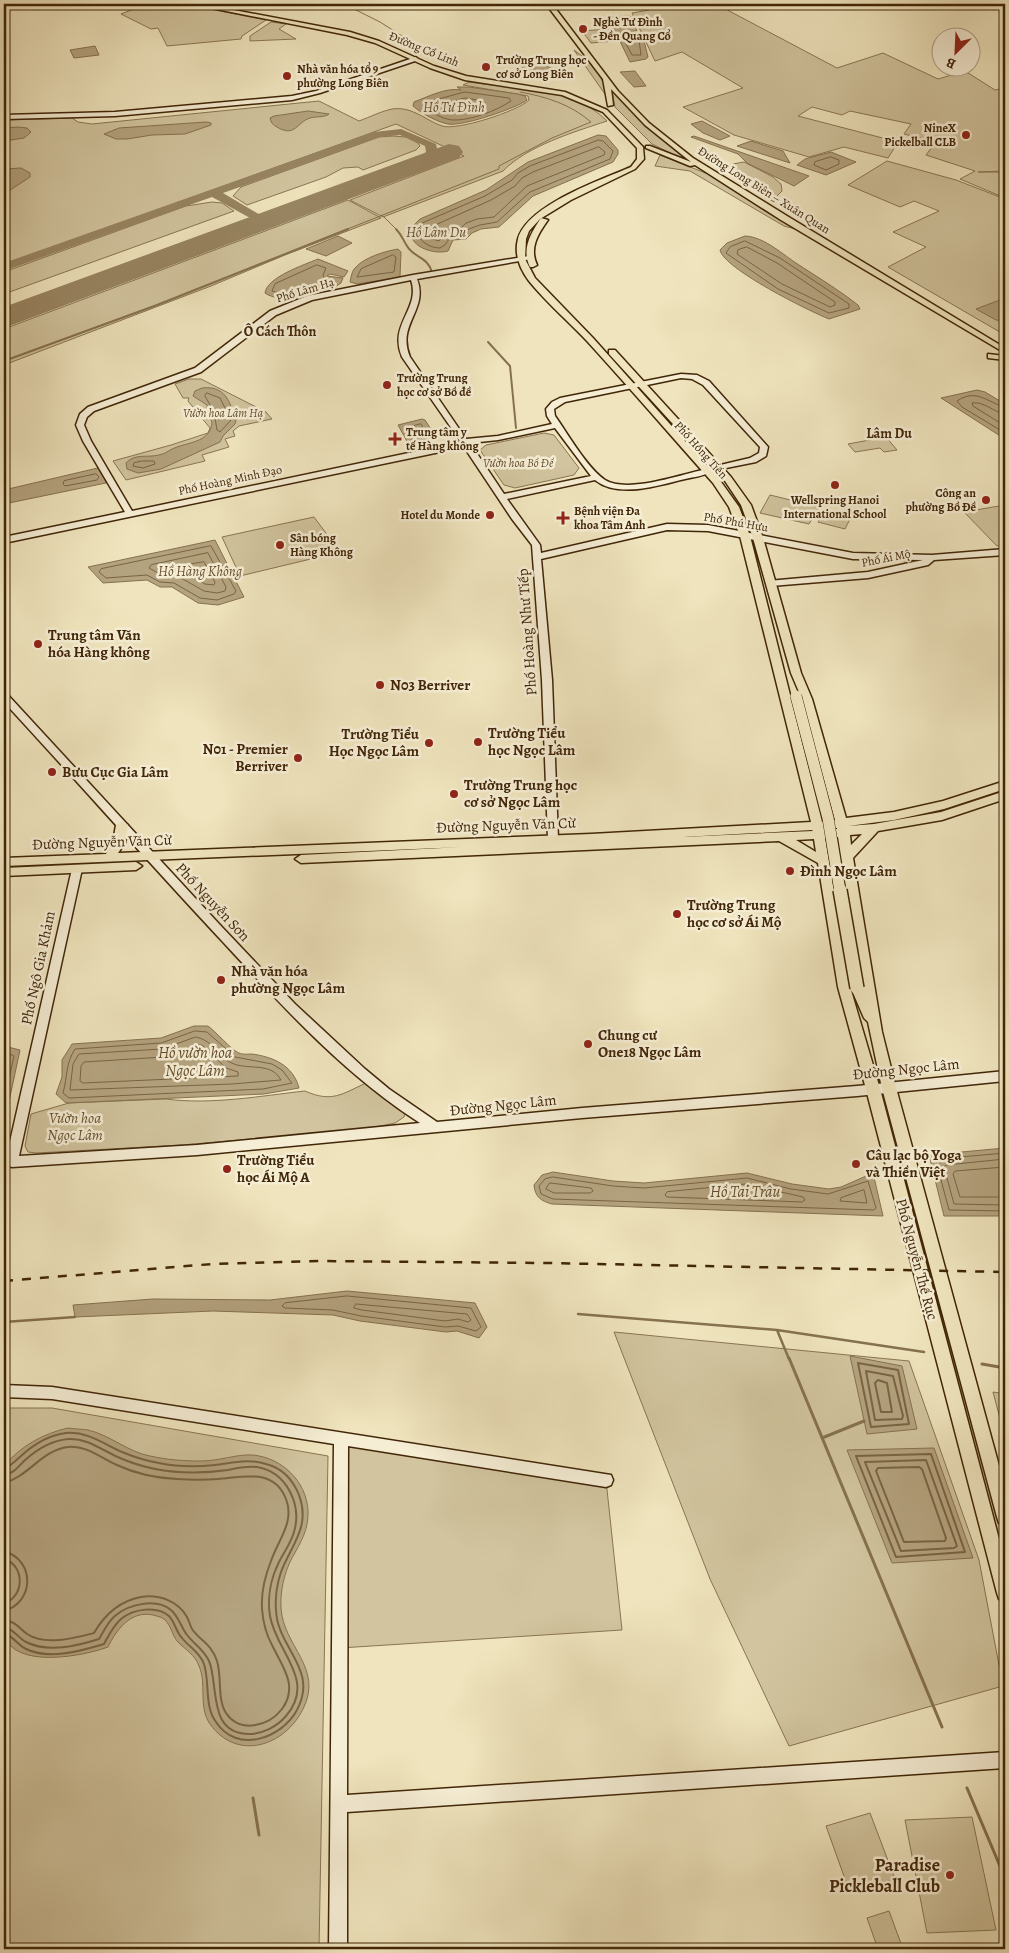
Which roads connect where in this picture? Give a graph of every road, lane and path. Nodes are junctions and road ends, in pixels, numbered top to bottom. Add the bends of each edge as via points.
1 (194, 4) edge
2 (213, 4) edge
3 (549, 4) edge
4 (574, 37) junction
5 (416, 59) junction
6 (593, 62) junction
7 (435, 66) junction
8 (606, 79) junction
9 (610, 105) dead end
10 (4, 117) edge
11 (648, 147) junction
12 (665, 154) junction
13 (649, 156) junction
14 (640, 166) junction
15 (715, 175) junction
16 (784, 227) dead end
17 (817, 238) junction
18 (525, 258) junction
19 (413, 277) junction
20 (908, 304) dead end
21 (954, 320) junction
22 (1005, 352) edge
23 (991, 356) dead end
24 (1005, 358) edge
25 (642, 384) junction
26 (630, 386) junction
27 (557, 425) junction
28 (466, 443) junction
29 (719, 468) junction
30 (707, 470) junction
31 (597, 476) junction
32 (502, 497) junction
33 (130, 514) junction
34 (745, 536) junction
35 (758, 538) junction
36 (4, 540) edge
37 (1005, 552) edge
38 (537, 557) junction
39 (932, 558) junction
40 (771, 583) junction
41 (780, 673) junction
42 (796, 673) junction
43 (4, 696) edge
44 (796, 696) junction
45 (1005, 785) edge
46 (1005, 795) edge
47 (122, 825) junction
48 (843, 828) junction
49 (874, 828) junction
50 (819, 831) junction
51 (783, 838) junction
52 (553, 839) junction
53 (848, 856) junction
54 (109, 858) junction
55 (154, 861) junction
56 (823, 861) junction
57 (4, 862) edge
58 (77, 868) junction
59 (4, 872) edge
60 (857, 988) junction
61 (857, 1032) junction
62 (876, 1032) junction
63 (1005, 1076) edge
64 (889, 1088) junction
65 (873, 1090) junction
66 (414, 1114) junction
67 (437, 1128) junction
68 (412, 1130) junction
69 (8, 1161) edge
70 (4, 1391) edge
71 (341, 1439) junction
72 (606, 1480) dead end
73 (1005, 1517) edge
74 (1005, 1593) edge
75 (1005, 1760) edge
76 (339, 1804) junction
77 (338, 1949) edge

1 - 5 main road, Đường Cổ Linh via 348,33
2 - 7 main road, Đường Cổ Linh via 349,30 384,40
3 - 4 main road, Đường Long Biên – Xuân Quan
4 - 6 main road, Đường Long Biên – Xuân Quan
4 - 6 main road via 572,47
5 - 7 main road, Đường Cổ Linh
5 - 10 street via 293,98 115,114
6 - 8 main road, Đường Long Biên – Xuân Quan
7 - 11 main road, Đường Cổ Linh via 588,96 611,109
7 - 14 main road, Đường Cổ Linh via 482,82 554,91 596,106 640,147
8 - 9 main road
8 - 15 main road, Đường Long Biên – Xuân Quan via 648,124
11 - 12 main road
11 - 13 main road
12 - 13 main road
12 - 15 main road
13 - 14 main road
14 - 18 main road via 568,198 537,217 522,239
15 - 17 main road, Đường Long Biên – Xuân Quan
16 - 17 main road
17 - 21 main road, Đường Long Biên – Xuân Quan
18 - 19 street, Phố Lâm Hạ
18 - 25 main road, Phố Hồng Tiến
18 - 26 main road, Phố Hồng Tiến via 532,279
19 - 28 street, Phố Hoàng Như Tiếp via 417,294 401,332 400,345
19 - 33 street, Phố Lâm Hạ via 332,292 286,307 267,316 198,370 87,412 80,425
20 - 21 main road
21 - 22 main road, Đường Long Biên – Xuân Quan
23 - 24 main road
25 - 26 street
25 - 29 main road, Phố Hồng Tiến
25 - 29 street via 685,376 699,379 764,448 758,459
26 - 27 street via 557,402 550,412
26 - 30 main road, Phố Hồng Tiến
27 - 28 street, Phố Hoàng Minh Đạo
27 - 31 street
28 - 32 street, Phố Hoàng Như Tiếp
28 - 33 street, Phố Hoàng Minh Đạo
29 - 35 main road, Phố Hồng Tiến via 746,505
30 - 31 street via 626,488 610,485
30 - 34 main road, Phố Hồng Tiến via 734,507
31 - 32 street
32 - 38 street, Phố Hoàng Như Tiếp via 536,545
33 - 36 street, Phố Hoàng Minh Đạo
34 - 35 street, Phố Phú Hựu
34 - 38 street, Phố Phú Hựu via 708,528 667,527
34 - 41 main road, Phố Hồng Tiến
35 - 39 street, Phố Phú Hựu via 853,556
35 - 40 main road, Phố Hồng Tiến
37 - 39 street, Phố Ái Mộ
38 - 52 street, Phố Hoàng Như Tiếp via 547,680
39 - 40 street, Phố Ái Mộ via 925,563 868,575
40 - 42 main road, Phố Hồng Tiến
41 - 44 main road
41 - 50 main road, Phố Hồng Tiến
42 - 44 main road
42 - 48 main road, Phố Hồng Tiến via 807,698
43 - 47 street, Phố Nguyễn Sơn
44 - 60 main road, bridge via 828,818
45 - 48 main road, Đường Nguyễn Văn Cừ via 944,805
46 - 49 main road, Đường Nguyễn Văn Cừ via 942,816
47 - 54 main road via 119,843
47 - 55 street, Phố Nguyễn Sơn
48 - 49 main road, Đường Nguyễn Văn Cừ
48 - 50 main road, Đường Nguyễn Văn Cừ
48 - 53 main road, Phố Nguyễn Thế Rục
49 - 53 main road
50 - 51 main road, Đường Nguyễn Văn Cừ
50 - 52 main road, Đường Nguyễn Văn Cừ
50 - 56 main road, Phố Nguyễn Thế Rục
51 - 55 main road, Đường Nguyễn Văn Cừ
51 - 56 main road
52 - 55 main road, Đường Nguyễn Văn Cừ
53 - 62 main road, Phố Nguyễn Thế Rục
54 - 55 main road, Đường Nguyễn Văn Cừ
54 - 57 main road, Đường Nguyễn Văn Cừ
55 - 58 main road, Đường Nguyễn Văn Cừ
55 - 66 street, Phố Nguyễn Sơn via 213,926 341,1054
56 - 61 main road, Phố Nguyễn Thế Rục via 838,960
58 - 59 main road, Đường Nguyễn Văn Cừ
58 - 69 street, Phố Ngô Gia Khảm
60 - 61 main road
60 - 62 main road
61 - 65 main road, Phố Nguyễn Thế Rục
62 - 64 main road, Phố Nguyễn Thế Rục
63 - 64 street, Đường Ngọc Lâm
64 - 65 street, Đường Ngọc Lâm
64 - 73 main road, Phố Nguyễn Thế Rục
65 - 67 street, Đường Ngọc Lâm
65 - 74 main road, Phố Nguyễn Thế Rục
66 - 67 street, Phố Nguyễn Sơn
66 - 68 street via 419,1122
67 - 68 street, Đường Ngọc Lâm
68 - 69 street, Đường Ngọc Lâm via 197,1150
70 - 71 street via 52,1393
71 - 72 street
71 - 76 street
75 - 76 street
76 - 77 street

